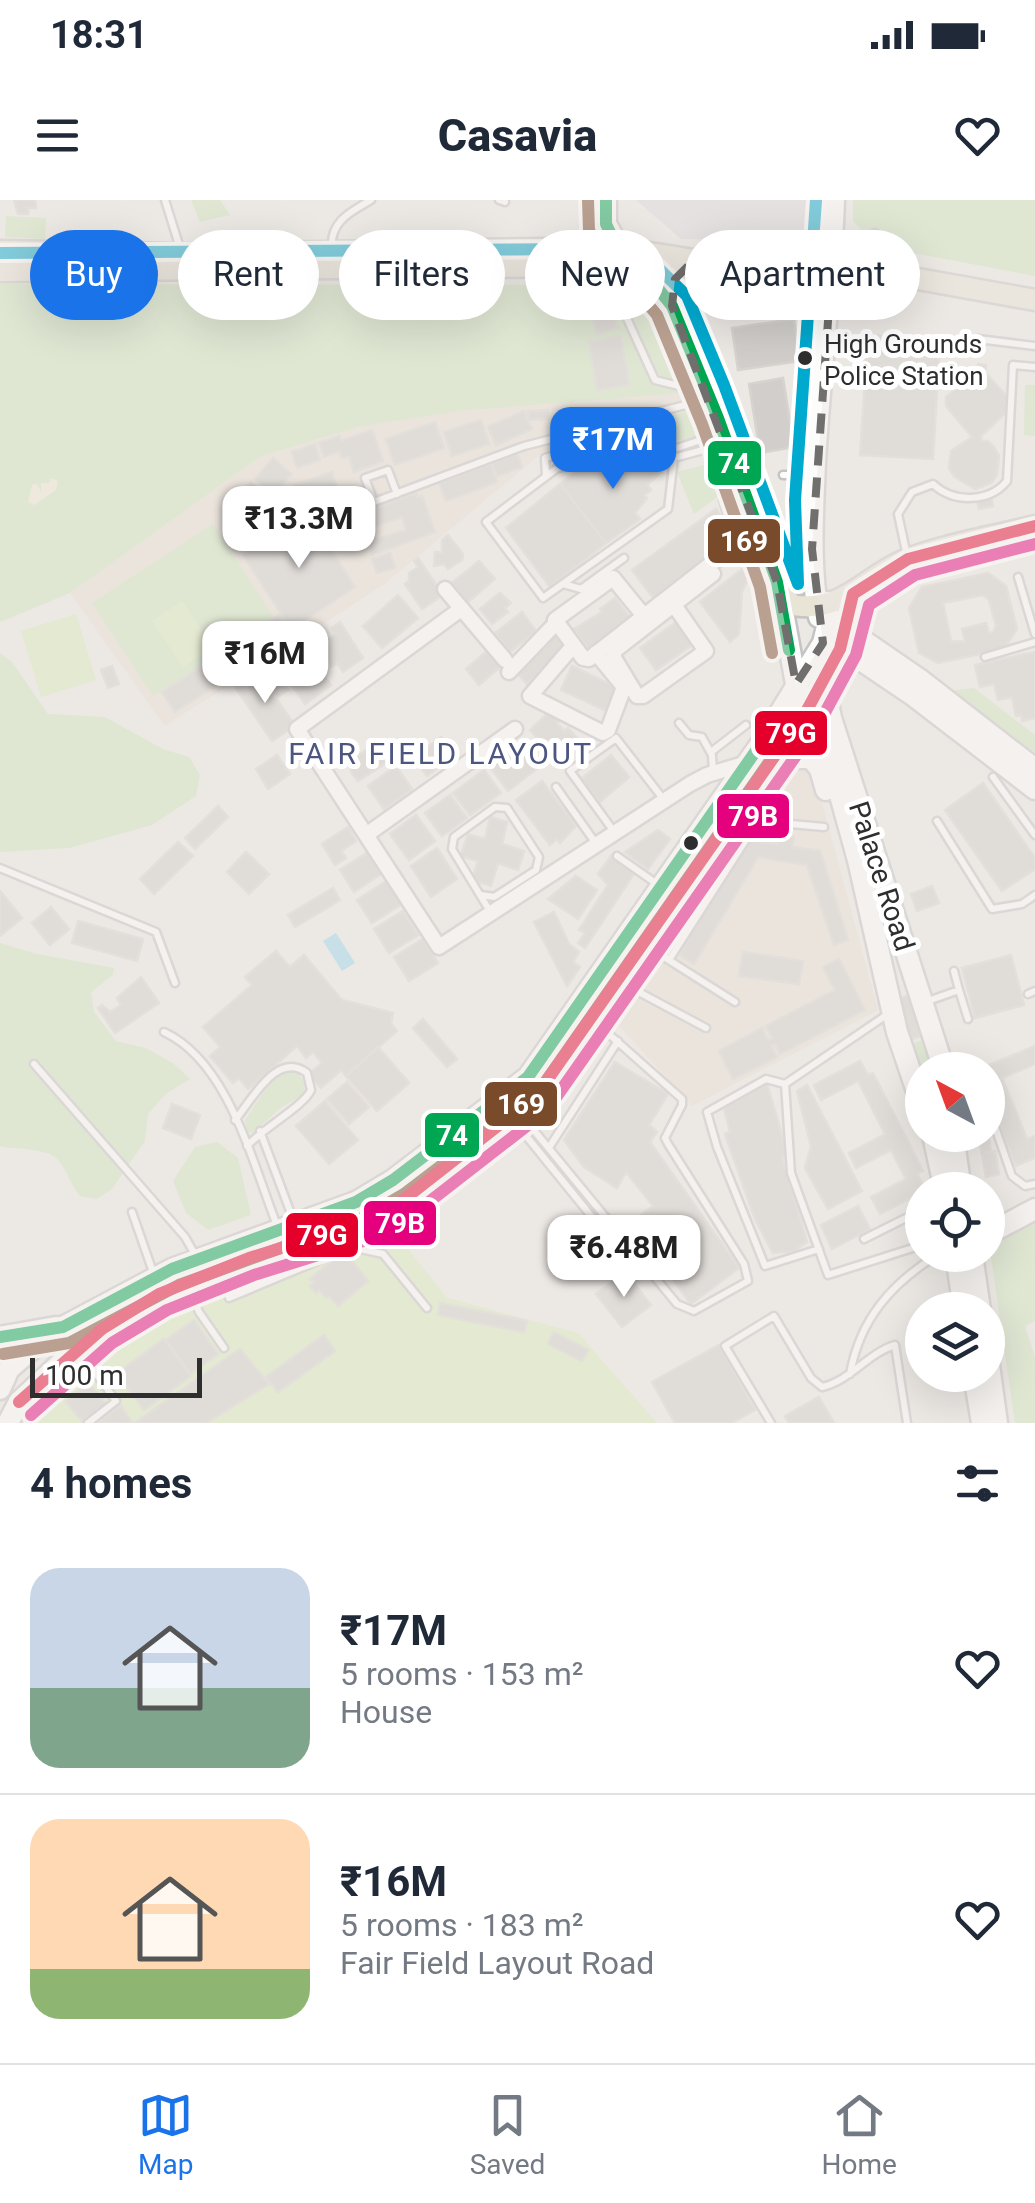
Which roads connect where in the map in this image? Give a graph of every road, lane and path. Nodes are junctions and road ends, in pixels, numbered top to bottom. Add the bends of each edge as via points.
1 (165, 200) edge
2 (371, 200) edge
3 (606, 200) edge
4 (834, 200) edge
5 (609, 230) edge
6 (833, 230) edge
7 (178, 241) edge
8 (0, 251) edge
9 (319, 251) edge
10 (332, 251) junction
11 (525, 251) edge
12 (178, 254) edge
13 (525, 267) edge
14 (685, 267) edge
15 (0, 272) edge
16 (920, 280) edge
17 (665, 297) edge
18 (1035, 300) edge
19 (672, 306) junction
20 (629, 320) edge
21 (826, 320) edge
22 (978, 338) dead end
23 (1035, 346) edge
24 (1035, 367) edge
25 (708, 392) junction
26 (623, 436) dead end
27 (725, 438) junction
28 (672, 454) junction
29 (815, 474) junction
30 (783, 476) dead end
31 (546, 477) junction
32 (742, 490) junction
33 (397, 494) junction
34 (727, 512) dead end
35 (1035, 526) edge
36 (759, 533) junction
37 (624, 558) dead end
38 (908, 558) junction
39 (1018, 577) dead end
40 (562, 584) junction
41 (778, 589) junction
42 (445, 590) dead end
43 (853, 594) junction
44 (674, 605) junction
45 (461, 609) junction
46 (644, 616) junction
47 (555, 624) junction
48 (830, 626) junction
49 (1035, 634) edge
50 (1035, 642) edge
51 (574, 646) junction
52 (596, 653) junction
53 (984, 658) dead end
54 (823, 682) junction
55 (796, 684) junction
56 (806, 710) junction
57 (679, 723) dead end
58 (746, 726) dead end
59 (515, 729) dead end
60 (711, 752) junction
61 (757, 766) junction
62 (1035, 769) edge
63 (713, 773) junction
64 (993, 777) dead end
65 (556, 787) dead end
66 (1035, 789) edge
67 (665, 801) junction
68 (937, 821) dead end
69 (824, 827) dead end
70 (366, 835) junction
71 (616, 835) junction
72 (1035, 835) edge
73 (598, 846) junction
74 (618, 856) dead end
75 (0, 868) edge
76 (860, 874) junction
77 (662, 888) junction
78 (1035, 895) edge
79 (481, 896) junction
80 (492, 914) junction
81 (644, 944) junction
82 (907, 953) junction
83 (670, 960) junction
84 (880, 960) junction
85 (954, 972) dead end
86 (619, 982) junction
87 (176, 983) dead end
88 (959, 990) junction
89 (735, 1002) dead end
90 (924, 1003) junction
91 (892, 1012) junction
92 (592, 1020) junction
93 (968, 1020) dead end
94 (706, 1028) dead end
95 (164, 1032) dead end
96 (618, 1041) junction
97 (939, 1052) edge
98 (905, 1053) edge
99 (34, 1064) dead end
100 (785, 1084) junction
101 (514, 1113) junction
102 (236, 1120) junction
103 (260, 1131) junction
104 (248, 1146) junction
105 (550, 1146) junction
106 (1004, 1152) edge
107 (1035, 1184) edge
108 (285, 1196) junction
109 (268, 1202) junction
110 (132, 1212) dead end
111 (905, 1218) edge
112 (287, 1227) junction
113 (353, 1233) junction
114 (864, 1239) dead end
115 (819, 1249) junction
116 (367, 1250) junction
117 (905, 1250) edge
118 (197, 1260) junction
119 (592, 1269) dead end
120 (912, 1272) edge
121 (154, 1276) junction
122 (186, 1282) junction
123 (229, 1298) dead end
124 (426, 1308) dead end
125 (63, 1327) junction
126 (0, 1337) edge
127 (224, 1348) dead end
128 (74, 1350) junction
129 (5, 1369) edge
130 (850, 1374) junction
131 (0, 1389) edge
132 (977, 1392) edge
133 (993, 1392) edge
134 (19, 1402) junction
135 (8, 1423) edge
136 (88, 1423) edge
137 (771, 1423) edge
138 (907, 1423) edge
139 (982, 1423) edge
140 (997, 1423) edge

1 - 7 lane
2 - 10 lane via 337,222
3 - 5 main road
4 - 6 main road
8 - 12 main road
9 - 10 main road
10 - 11 main road
13 - 15 main road
14 - 19 main road via 674,279
16 - 18 main road
17 - 19 main road, Palace Road
19 - 25 main road, Palace Road
20 - 25 lane via 654,380
21 - 29 main road
22 - 23 lane
24 - 38 lane via 1012,364 1007,480 982,496 955,498 934,484 912,492 898,514
25 - 27 main road, Palace Road
25 - 33 lane via 524,446
26 - 31 lane via 545,458
27 - 28 lane
27 - 32 main road, Palace Road
28 - 31 lane via 632,443
28 - 40 lane via 668,509
29 - 30 lane
29 - 48 main road via 812,549
31 - 40 lane via 486,522 543,598
32 - 34 lane via 723,500
32 - 36 main road, Palace Road
33 - 33 lane via 374,502 365,478 388,470
35 - 38 main road
36 - 41 main road, Palace Road
36 - 44 street
36 - 46 street
37 - 40 lane via 581,589
38 - 43 main road
39 - 49 lane
41 - 48 main road
41 - 55 main road, Palace Road
42 - 45 street
43 - 48 main road
43 - 48 main road
44 - 44 street via 613,655 637,696 706,651
45 - 47 street via 507,666
45 - 70 street via 297,729
46 - 47 street via 613,578
46 - 52 street
47 - 51 street
48 - 54 main road
48 - 55 main road
48 - 62 main road via 919,679
48 - 66 main road
50 - 53 lane
51 - 52 street via 586,660
51 - 52 street via 530,696 603,733 624,687
54 - 56 main road
54 - 82 main road, Palace Road
55 - 56 main road, Palace Road
55 - 61 main road
56 - 61 main road
56 - 76 main road, Palace Road via 830,759
57 - 60 lane via 689,735 702,737
58 - 60 lane
59 - 70 street
60 - 63 lane
61 - 63 street
61 - 76 main road, Palace Road via 811,758 820,768 849,862
61 - 77 main road
61 - 81 main road
63 - 67 street
64 - 72 lane
65 - 73 lane
67 - 71 street
67 - 71 lane via 616,738 570,770
68 - 78 lane via 992,909
69 - 83 lane via 758,820
70 - 80 street via 438,947
71 - 73 street
73 - 80 street
74 - 77 lane
75 - 87 lane via 156,932
76 - 84 main road, Palace Road
77 - 112 main road via 528,1078 393,1180 356,1202
79 - 79 lane via 452,849 454,837 495,807 507,808 540,857 536,870 494,897
79 - 80 lane
81 - 83 lane
81 - 86 main road
82 - 84 main road
82 - 90 main road, Palace Road
83 - 89 lane
84 - 91 main road, Palace Road
85 - 88 lane
86 - 92 main road
86 - 94 lane
88 - 90 lane
88 - 93 lane
90 - 97 main road, Palace Road
91 - 98 main road, Palace Road
91 - 100 lane
92 - 96 lane
92 - 101 main road
95 - 102 lane via 204,1062
96 - 105 lane
96 - 105 lane via 682,1099 668,1144 744,1264 748,1281 694,1311 677,1304
99 - 118 lane
100 - 115 lane via 791,1173
100 - 115 lane via 766,1079 707,1112 765,1266
101 - 105 lane
101 - 113 main road
101 - 119 lane via 600,1227
102 - 103 lane via 280,1068 303,1070 311,1084 306,1100
102 - 104 lane
103 - 104 lane
103 - 108 lane
104 - 109 lane
106 - 107 lane via 1012,1176 1024,1186
108 - 109 lane
108 - 112 lane
109 - 112 lane
110 - 121 lane
111 - 114 lane
112 - 118 main road
113 - 116 lane
113 - 116 lane
113 - 122 main road
113 - 123 lane
115 - 117 lane via 828,1275
116 - 124 lane via 383,1254
118 - 121 main road
120 - 130 lane via 877,1306
121 - 125 main road
122 - 127 lane
122 - 128 main road via 128,1310
125 - 126 main road
125 - 129 main road
128 - 129 main road
128 - 134 main road
128 - 136 lane via 116,1401
129 - 131 main road
129 - 134 main road
130 - 137 lane via 822,1387 774,1316 726,1346
130 - 138 lane via 895,1346
132 - 139 main road
133 - 140 main road
134 - 135 main road

